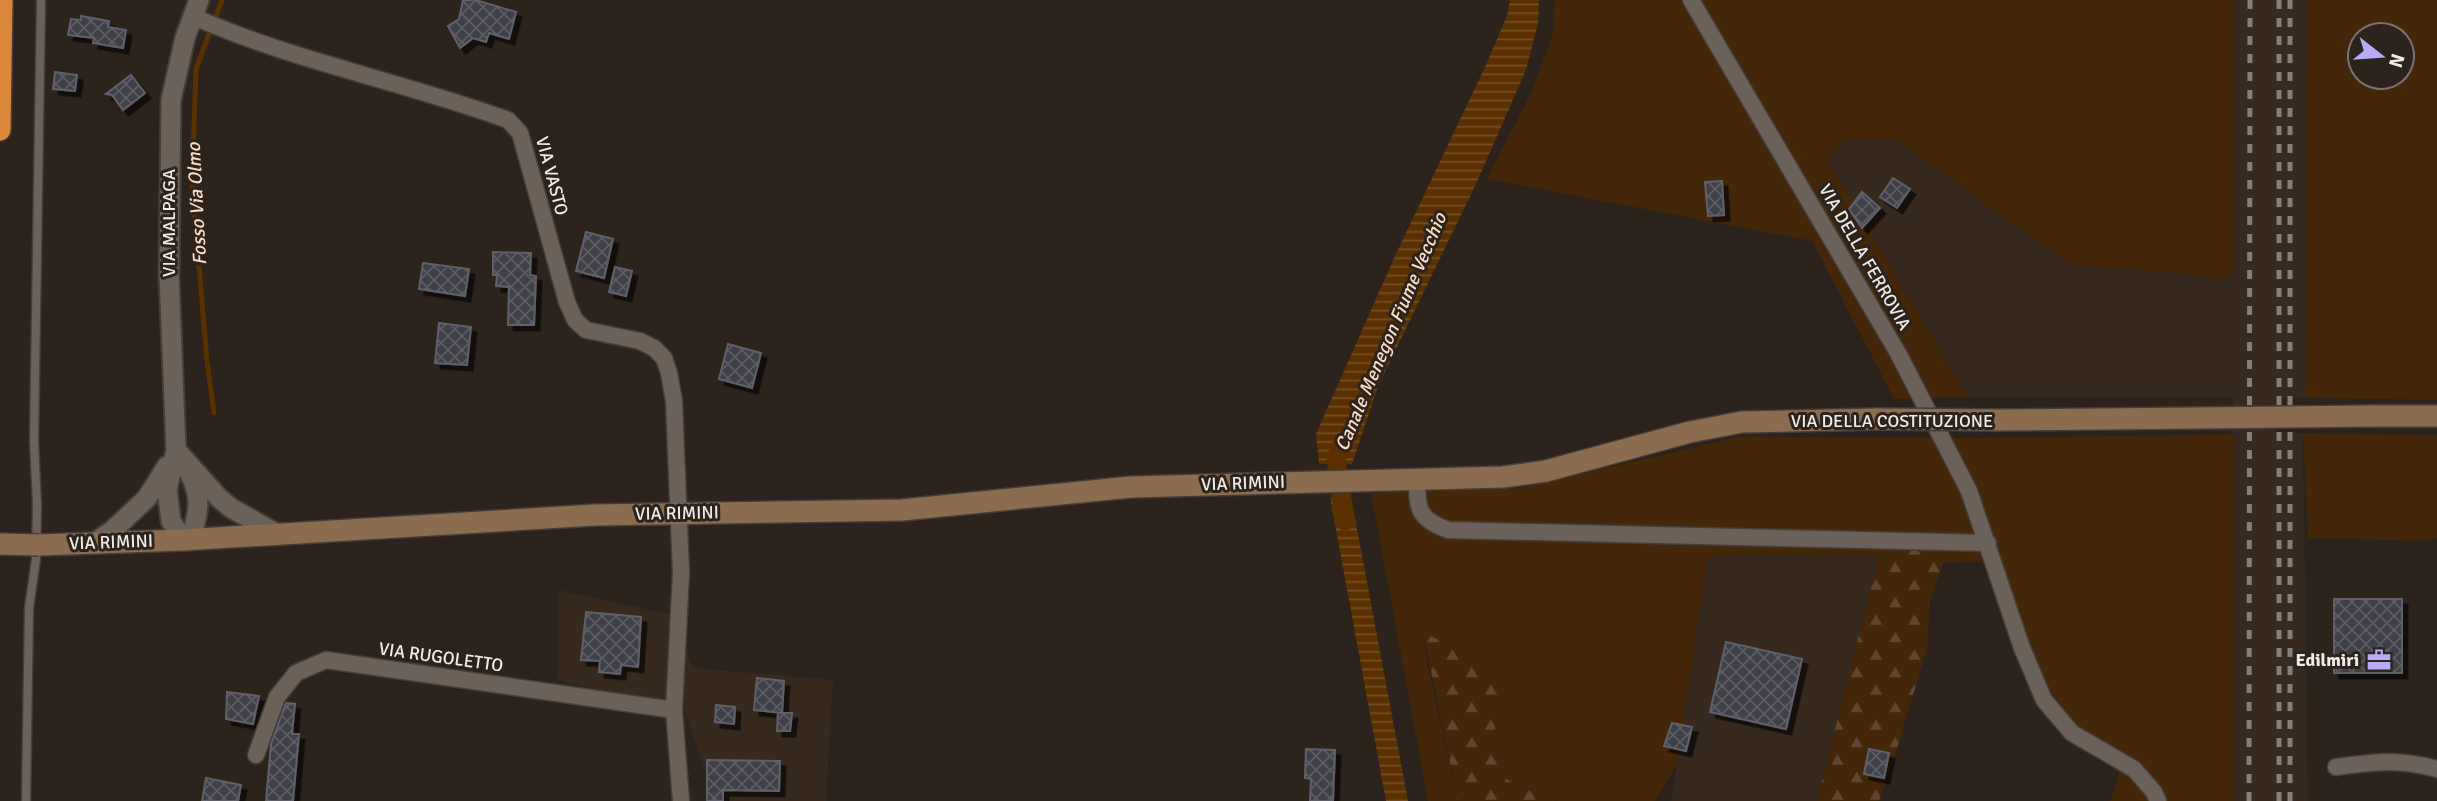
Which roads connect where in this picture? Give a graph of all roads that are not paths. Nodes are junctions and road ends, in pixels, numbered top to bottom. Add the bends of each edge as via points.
1 (2, 0) edge
2 (41, 0) edge
3 (1691, 0) edge
4 (203, 16) edge
5 (0, 130) edge
6 (2437, 416) edge
7 (176, 450) junction
8 (1416, 480) junction
9 (1361, 481) joint
10 (678, 512) junction
11 (277, 534) junction
12 (187, 540) junction
13 (96, 542) junction
14 (1988, 543) junction
15 (0, 544) edge
16 (674, 710) junction
17 (256, 755) dead end
18 (2336, 767) dead end
19 (2437, 769) edge
20 (26, 801) edge
21 (681, 801) edge
22 (2158, 801) edge

1 - 5 highway
2 - 20 lane via 34,441 37,532 28,630
3 - 14 street, VIA DELLA FERROVIA via 1898,353 1969,491
4 - 7 street, VIA MALPAGA via 171,100 169,275
4 - 10 street, VIA VASTO via 360,74 508,120 520,133 575,320 586,330 640,341 664,358 674,401
6 - 8 main road, VIA DELLA COSTITUZIONE, bridge via 1742,422 1546,471
7 - 11 street via 231,508
7 - 12 street via 167,503 171,522
7 - 12 street via 199,495
7 - 13 street via 147,498
8 - 9 main road, VIA DELLA COSTITUZIONE
8 - 14 street via 1417,505 1433,524 1448,530
9 - 10 main road, VIA RIMINI via 1131,487 902,510
10 - 11 main road, VIA RIMINI
10 - 16 street via 681,573
11 - 12 main road, VIA RIMINI
12 - 13 main road, VIA RIMINI
13 - 15 main road, VIA RIMINI, bridge
14 - 22 street, VIA DELLA FERROVIA via 2043,700 2072,733 2134,769
16 - 17 street, VIA RUGOLETTO via 326,660 296,673 277,697
16 - 21 street
18 - 19 street via 2398,761

